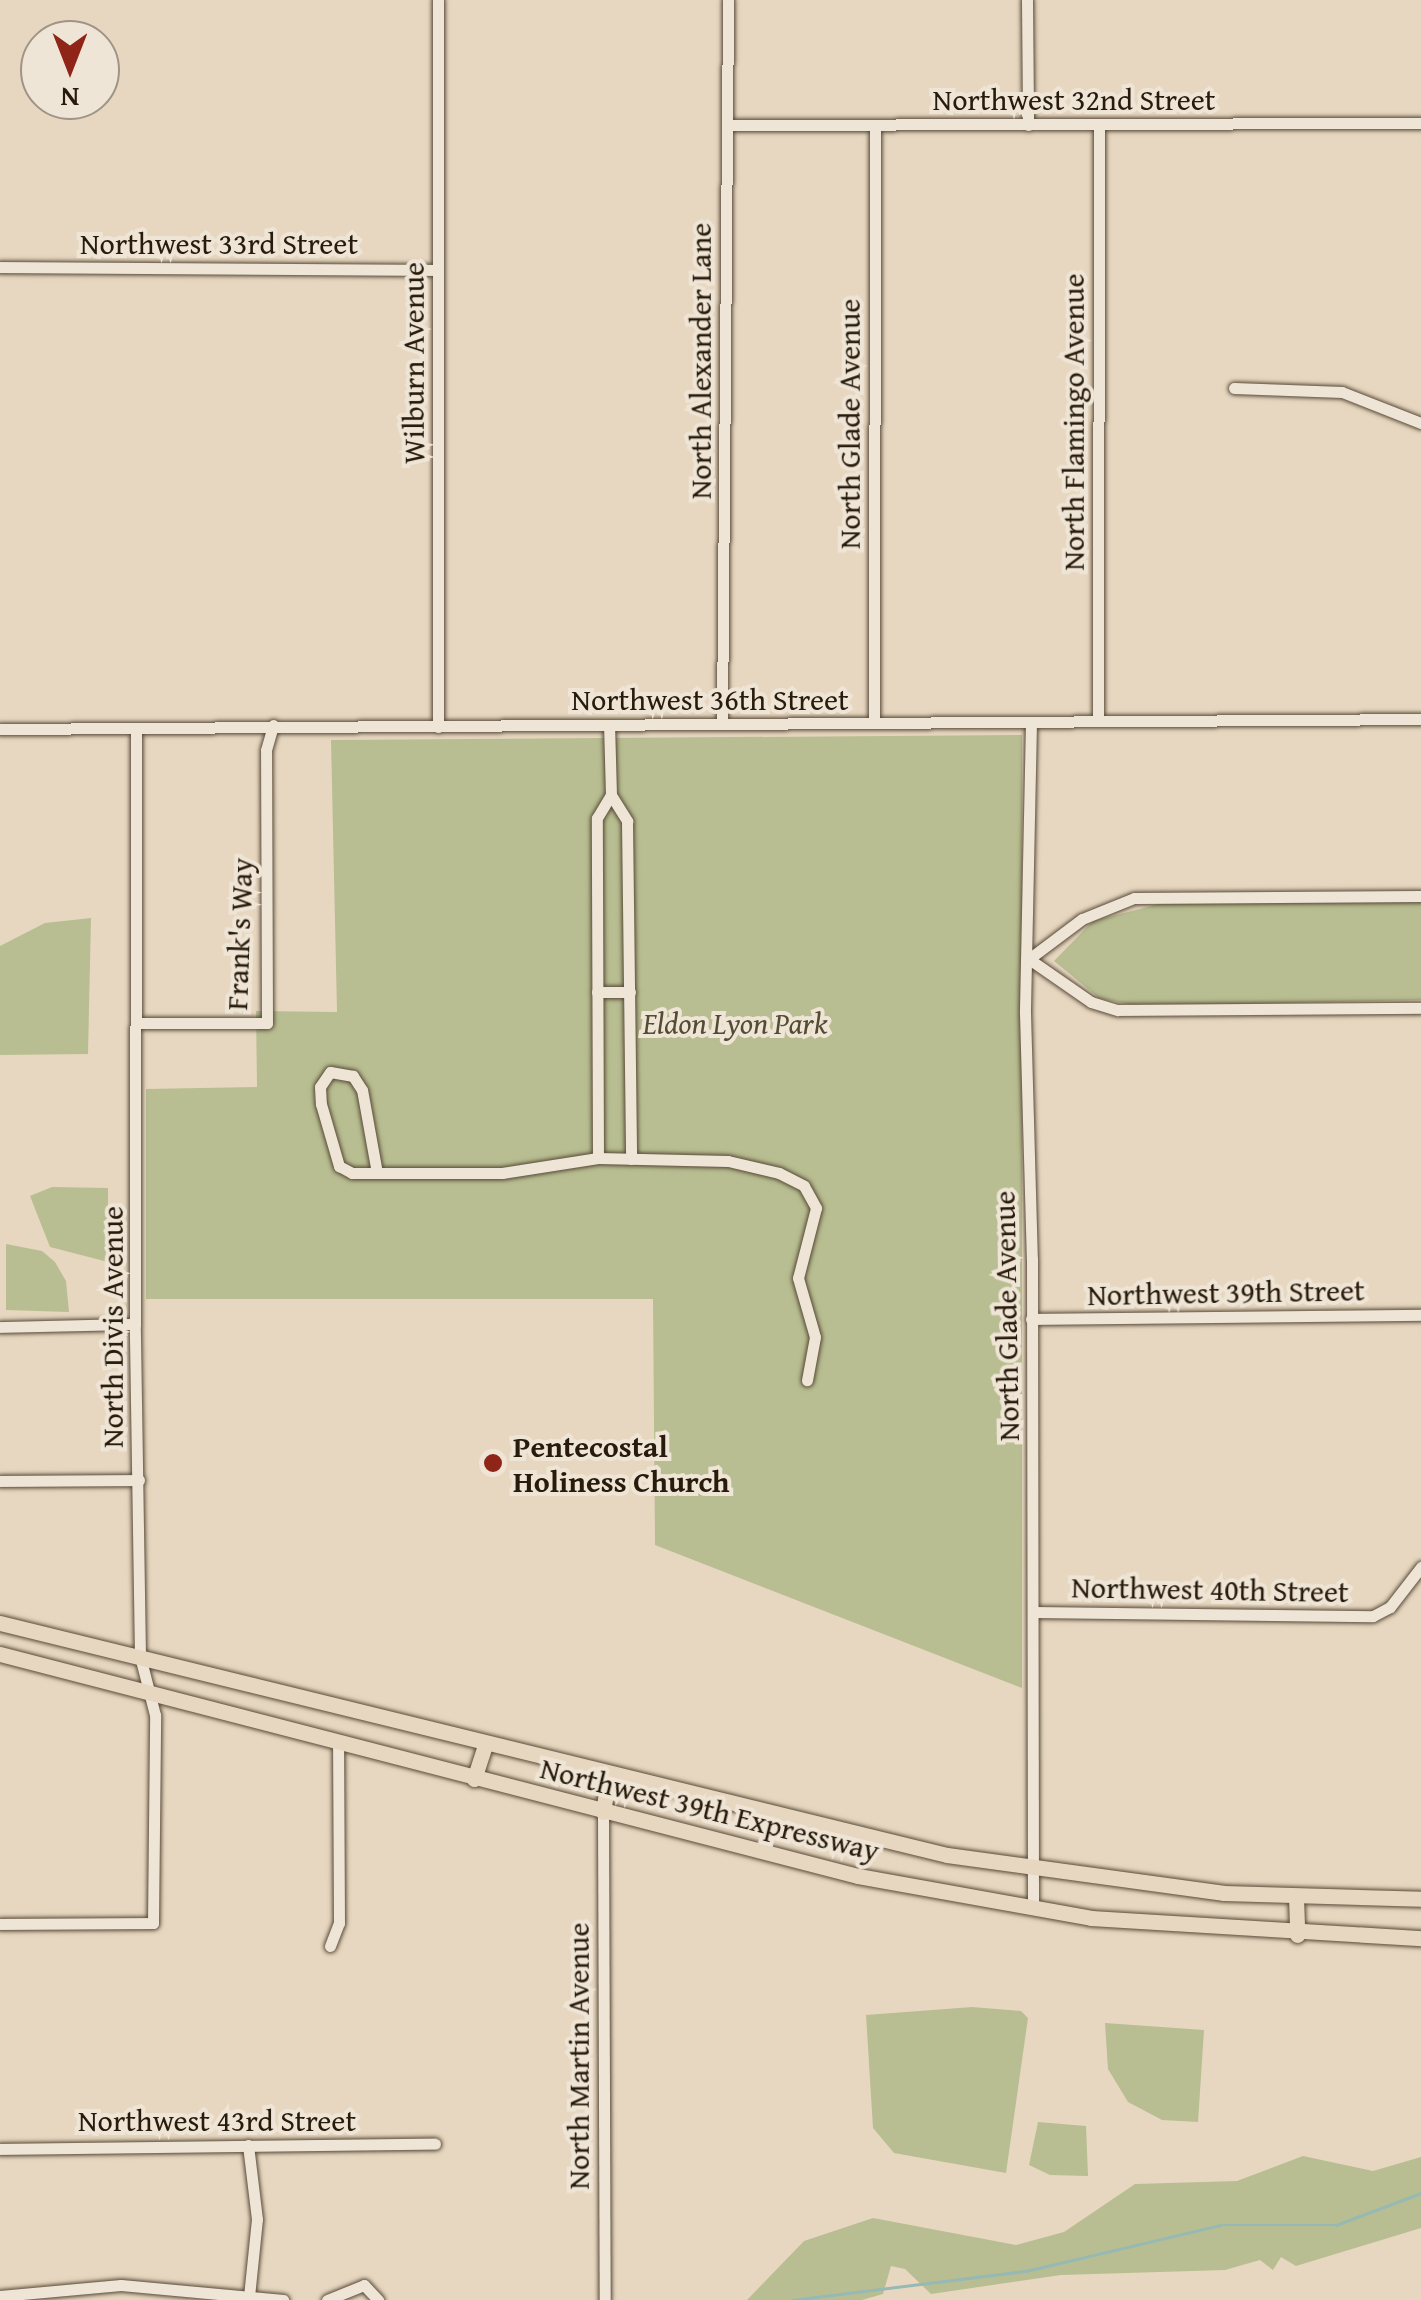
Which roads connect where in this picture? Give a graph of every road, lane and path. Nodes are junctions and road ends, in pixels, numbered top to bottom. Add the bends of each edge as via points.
1 (438, 0) edge
2 (728, 0) edge
3 (1028, 0) edge
4 (1421, 123) edge
5 (727, 125) junction
6 (875, 125) junction
7 (1028, 125) junction
8 (1099, 125) junction
9 (0, 267) edge
10 (438, 270) junction
11 (1234, 388) dead end
12 (1421, 423) edge
13 (1421, 719) edge
14 (1098, 720) junction
15 (1031, 722) junction
16 (722, 723) junction
17 (874, 723) junction
18 (273, 724) junction
19 (609, 724) junction
20 (438, 727) junction
21 (0, 729) edge
22 (136, 729) junction
23 (611, 795) junction
24 (1421, 896) edge
25 (1028, 959) junction
26 (598, 992) junction
27 (630, 992) junction
28 (1421, 1008) edge
29 (138, 1023) junction
30 (598, 1158) junction
31 (631, 1159) junction
32 (377, 1173) junction
33 (1421, 1316) edge
34 (1031, 1319) junction
35 (135, 1324) junction
36 (0, 1327) edge
37 (806, 1380) dead end
38 (138, 1480) junction
39 (0, 1481) edge
40 (1421, 1566) edge
41 (1034, 1612) junction
42 (0, 1623) edge
43 (0, 1654) edge
44 (140, 1656) junction
45 (154, 1696) junction
46 (486, 1743) junction
47 (338, 1744) junction
48 (609, 1774) junction
49 (474, 1779) junction
50 (603, 1812) junction
51 (1034, 1870) junction
52 (1296, 1897) junction
53 (1421, 1899) edge
54 (1033, 1909) junction
55 (0, 1924) edge
56 (1297, 1935) junction
57 (1421, 1938) edge
58 (330, 1946) dead end
59 (434, 2144) dead end
60 (248, 2146) junction
61 (0, 2148) edge
62 (0, 2296) edge
63 (250, 2296) junction
64 (282, 2300) edge
65 (327, 2300) edge
66 (378, 2300) edge
67 (605, 2300) edge

1 - 10 street, Wilburn Avenue
2 - 5 street, North Alexander Lane
3 - 7 street
4 - 8 street, Northwest 32nd Street
5 - 6 street, Northwest 32nd Street
5 - 16 street, North Alexander Lane
6 - 7 street, Northwest 32nd Street
6 - 17 street, North Glade Avenue
7 - 8 street, Northwest 32nd Street
8 - 14 street, North Flamingo Avenue
9 - 10 street, Northwest 33rd Street
10 - 20 street, Wilburn Avenue
11 - 12 street via 1342,392
13 - 14 street, Northwest 36th Street
14 - 15 street, Northwest 36th Street
15 - 17 street, Northwest 36th Street
15 - 25 street, North Glade Avenue
16 - 17 street, Northwest 36th Street
16 - 19 street, Northwest 36th Street
18 - 20 street, Northwest 36th Street
18 - 22 street, Northwest 36th Street
18 - 29 street, Frank's Way via 266,750 267,1022
19 - 20 street, Northwest 36th Street
19 - 23 street
21 - 22 street, Northwest 36th Street
22 - 29 street, North Divis Avenue
23 - 26 street via 597,818
23 - 27 street via 628,820
24 - 25 street via 1134,898 1082,920
25 - 28 street via 1091,1002 1118,1010
25 - 34 street, North Glade Avenue
26 - 27 street
26 - 30 street
27 - 31 street
29 - 35 street, North Divis Avenue
30 - 31 street
30 - 32 street via 502,1173
31 - 37 street via 728,1161 804,1186 816,1208 798,1278 814,1337
32 - 32 street via 362,1090 353,1076 330,1072 319,1094 339,1166
33 - 34 street, Northwest 39th Street
34 - 41 street, North Glade Avenue
35 - 36 street
35 - 38 street, North Divis Avenue
38 - 39 street
38 - 44 street, North Divis Avenue
40 - 41 street, Northwest 40th Street via 1390,1607 1373,1616
41 - 51 street, North Glade Avenue
42 - 44 highway, Northwest 39th Expressway
43 - 45 highway, Northwest 39th Expressway
44 - 45 street, North Divis Avenue
44 - 46 highway, Northwest 39th Expressway
45 - 47 highway, Northwest 39th Expressway
45 - 55 street, North Divis Avenue via 153,1923
46 - 48 highway, Northwest 39th Expressway
46 - 49 highway
47 - 49 highway, Northwest 39th Expressway
47 - 58 street via 339,1924
48 - 50 highway
48 - 51 highway, Northwest 39th Expressway via 874,1841
49 - 50 highway, Northwest 39th Expressway
50 - 54 highway, Northwest 39th Expressway via 858,1876
50 - 67 street, North Martin Avenue
51 - 52 highway, Northwest 39th Expressway
51 - 54 street, North Glade Avenue
52 - 53 highway, Northwest 39th Expressway
52 - 56 highway
54 - 56 highway, Northwest 39th Expressway
56 - 57 highway, Northwest 39th Expressway
59 - 60 street, Northwest 43rd Street
60 - 61 street, Northwest 43rd Street
60 - 63 street via 257,2219
62 - 63 street via 120,2285
63 - 64 street
65 - 66 street via 364,2286

